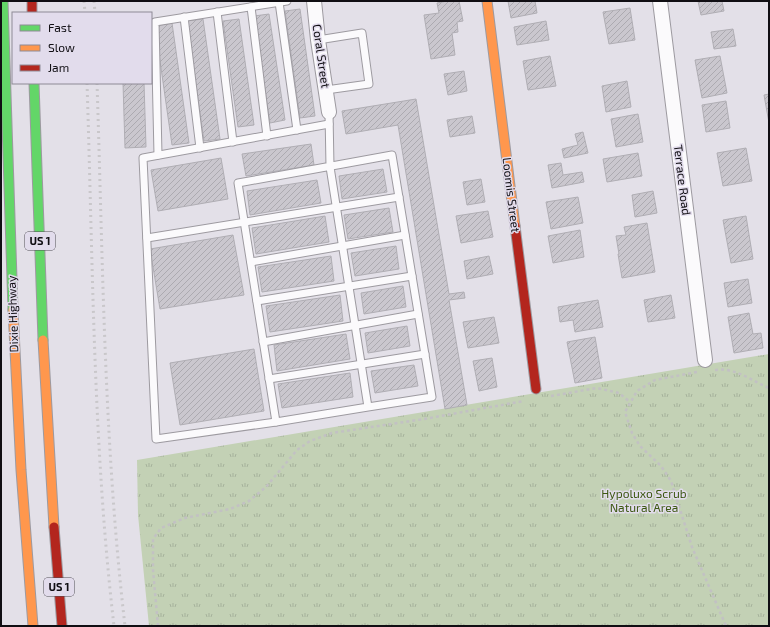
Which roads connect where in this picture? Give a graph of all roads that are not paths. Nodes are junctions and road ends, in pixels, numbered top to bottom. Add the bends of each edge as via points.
1 (3, 1) edge
2 (32, 1) edge
3 (314, 1) edge
4 (487, 1) edge
5 (660, 1) edge
6 (283, 2) edge
7 (251, 7) junction
8 (32, 12) edge
9 (217, 12) junction
10 (184, 17) junction
11 (318, 40) junction
12 (34, 84) edge
13 (4, 85) edge
14 (326, 90) junction
15 (14, 97) dead end
16 (4, 108) edge
17 (27, 115) dead end
18 (329, 118) junction
19 (36, 126) junction
20 (297, 130) junction
21 (267, 136) junction
22 (233, 142) junction
23 (200, 148) junction
24 (158, 155) junction
25 (330, 167) junction
26 (399, 197) junction
27 (336, 207) junction
28 (244, 222) junction
29 (405, 235) junction
30 (147, 238) junction
31 (342, 246) junction
32 (250, 262) junction
33 (412, 276) junction
34 (349, 286) junction
35 (257, 301) junction
36 (418, 314) junction
37 (355, 325) junction
38 (263, 342) junction
39 (425, 354) junction
40 (361, 364) junction
41 (706, 367) road end
42 (269, 379) junction
43 (536, 390) dead end
44 (368, 407) junction
45 (276, 422) junction
46 (33, 626) edge
47 (62, 626) edge

1 - 13 main road, Dixie Highway / US 1
2 - 8 main road
3 - 11 street, Coral Street
4 - 43 main road, Loomis Street
5 - 41 street, Terrace Road
6 - 7 lane
6 - 20 lane
7 - 9 lane
7 - 21 lane
9 - 10 lane
9 - 22 lane
10 - 23 lane
10 - 24 lane via 155,22
11 - 14 street, Coral Street
11 - 14 lane via 362,33 369,84
12 - 19 main road, US 1
13 - 15 main road
13 - 16 main road, Dixie Highway / US 1
14 - 18 street, Coral Street
16 - 46 main road, Dixie Highway / US 1 via 11,371 24,475
17 - 19 main road
18 - 20 lane
18 - 25 lane
19 - 47 main road, US 1 via 46,473
20 - 21 lane
21 - 22 lane
22 - 23 lane
23 - 24 lane
24 - 30 lane via 143,158
25 - 26 lane via 392,155
25 - 27 lane
25 - 28 lane via 238,183
26 - 27 lane
26 - 29 lane
27 - 28 lane
27 - 31 lane
28 - 30 lane
28 - 32 lane
29 - 31 lane
29 - 33 lane
30 - 45 lane via 156,439
31 - 32 lane
31 - 34 lane
32 - 35 lane
33 - 34 lane
33 - 36 lane
34 - 35 lane
34 - 37 lane
35 - 38 lane
36 - 37 lane
36 - 39 lane
37 - 38 lane
37 - 40 lane
38 - 42 lane
39 - 40 lane
39 - 44 lane via 432,397
40 - 42 lane
40 - 44 lane
42 - 45 lane
44 - 45 lane

